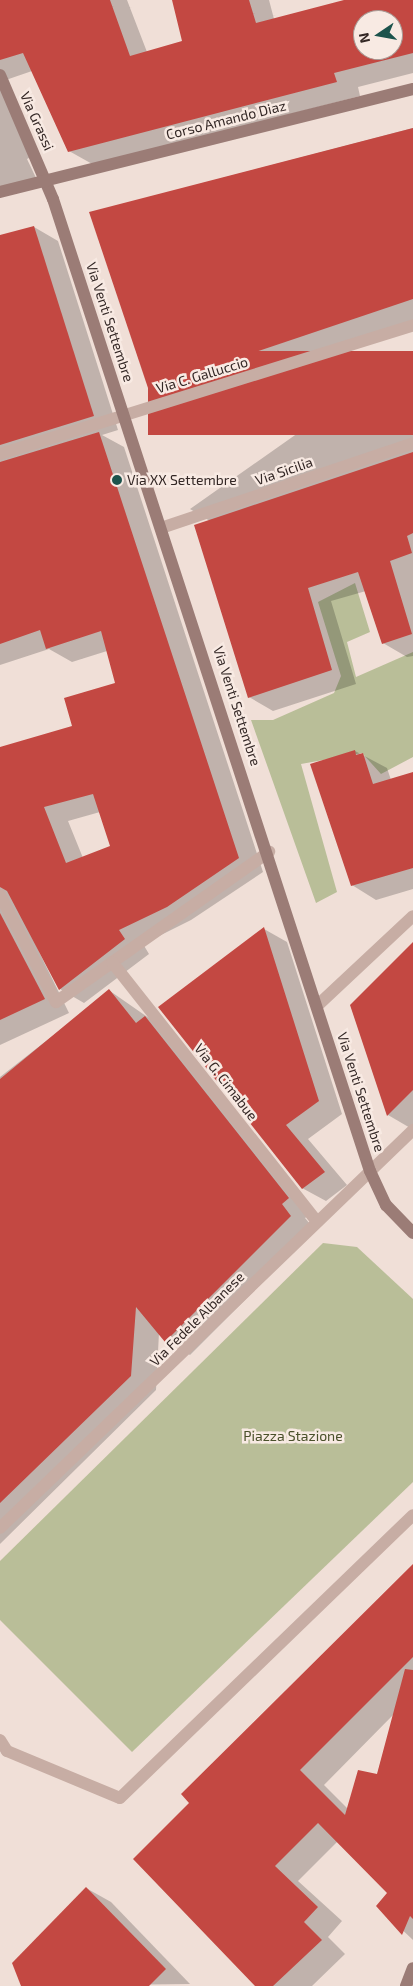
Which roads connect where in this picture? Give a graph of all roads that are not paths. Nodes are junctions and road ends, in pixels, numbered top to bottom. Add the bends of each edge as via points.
1 (0, 75) edge
2 (413, 89) edge
3 (46, 180) junction
4 (0, 192) edge
5 (413, 325) edge
6 (125, 415) junction
7 (413, 443) edge
8 (0, 454) edge
9 (164, 527) junction
10 (269, 852) junction
11 (0, 895) edge
12 (413, 916) edge
13 (112, 962) junction
14 (318, 1005) junction
15 (413, 1130) edge
16 (370, 1171) junction
17 (316, 1220) junction
18 (413, 1233) edge
19 (413, 1515) edge
20 (0, 1528) edge
21 (0, 1740) edge
22 (413, 1968) edge
23 (406, 1986) edge

1 - 3 main road, Via Grassi
2 - 3 main road, Corso Amando Diaz
3 - 4 main road, Corso Amando Diaz
3 - 6 main road, Via Venti Settembre
5 - 6 street, Via C. Galluccio
6 - 8 street, Via C. Galluccio
6 - 9 main road, Via Venti Settembre
7 - 9 street, Via Sicilia
9 - 10 main road, Via Venti Settembre
10 - 13 street
10 - 14 main road, Via Venti Settembre
11 - 13 street via 56,1002
12 - 14 street
13 - 17 street, Via G. Cimabue
14 - 16 main road, Via Venti Settembre
15 - 16 street, Via Fedele Albanese
16 - 17 street, Via Fedele Albanese
16 - 18 main road, Via Venti Settembre via 386,1205
17 - 20 street, Via Fedele Albanese via 159,1379
19 - 21 street via 120,1798 7,1751
22 - 23 main road

